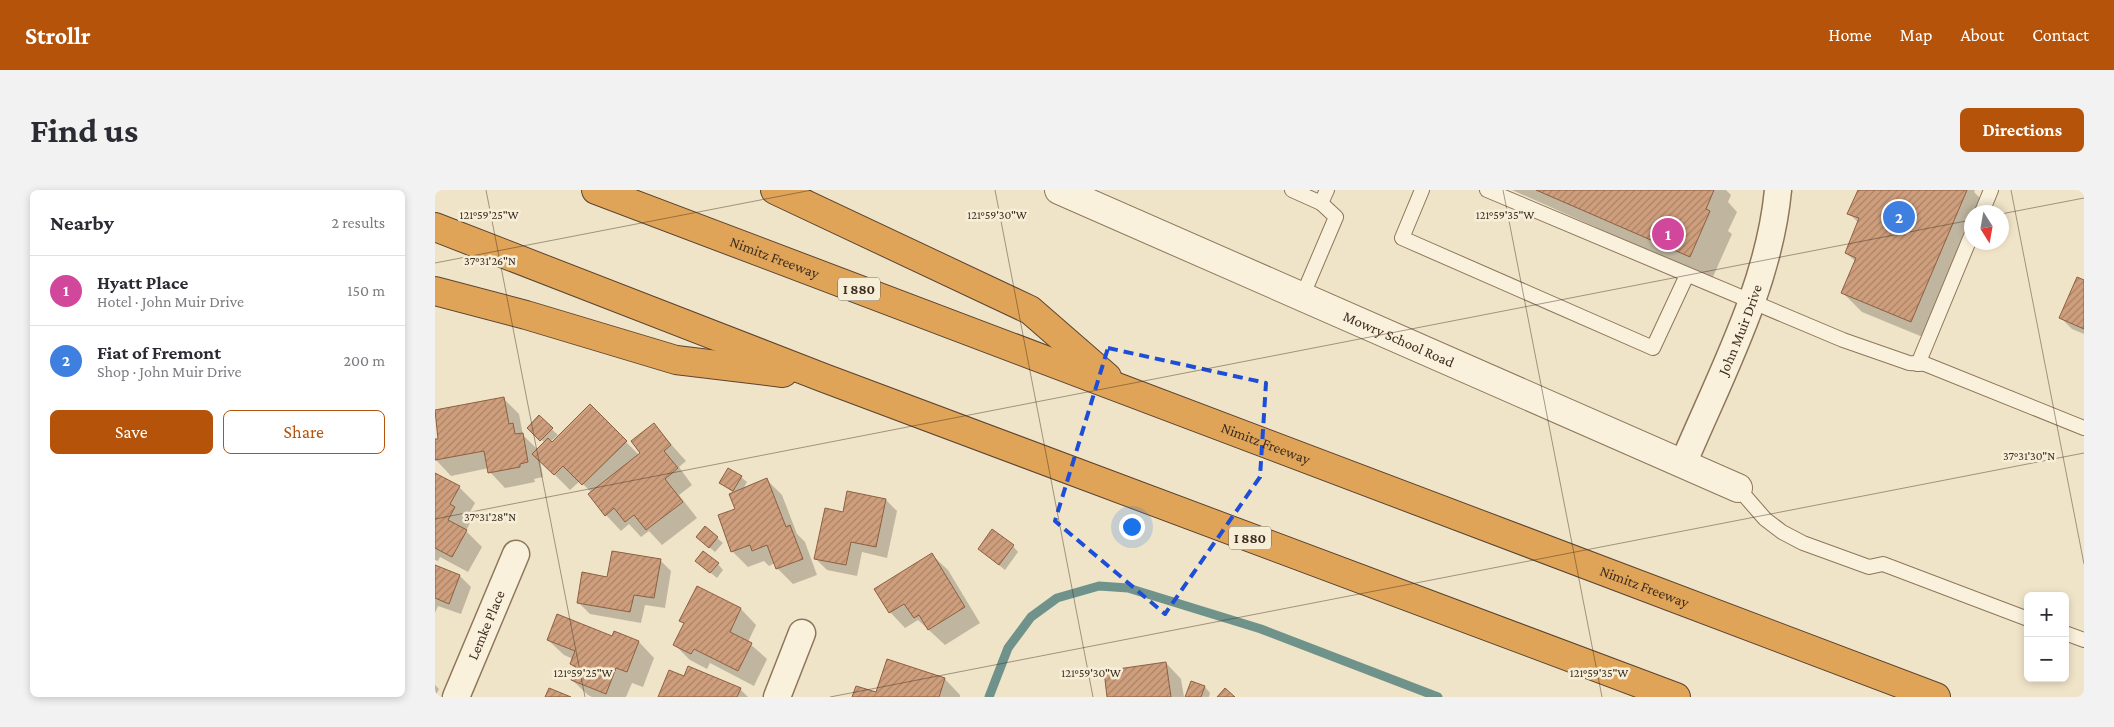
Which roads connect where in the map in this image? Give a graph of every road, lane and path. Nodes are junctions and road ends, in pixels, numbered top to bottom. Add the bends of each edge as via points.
1 (596, 190) edge
2 (775, 190) edge
3 (1059, 190) edge
4 (1292, 190) edge
5 (1422, 190) edge
6 (1487, 190) edge
7 (1778, 190) edge
8 (1991, 190) edge
9 (1324, 196) edge
10 (1984, 205) edge
11 (435, 227) edge
12 (1965, 250) edge
13 (1687, 276) junction
14 (435, 291) edge
15 (1302, 297) junction
16 (1751, 303) junction
17 (1918, 364) junction
18 (824, 378) junction
19 (1122, 389) junction
20 (2084, 428) edge
21 (1683, 464) junction
22 (1738, 488) joint
23 (516, 554) dead end
24 (2024, 617) edge
25 (802, 632) dead end
26 (2069, 634) edge
27 (2084, 640) edge
28 (457, 697) edge
29 (777, 697) edge
30 (1675, 697) edge
31 (1936, 697) edge

1 - 19 highway, Nimitz Freeway / I 880
2 - 19 highway via 1030,310
3 - 15 street, Mowry School Road
4 - 9 lane
5 - 13 lane via 1403,238 1653,348
6 - 13 lane
7 - 16 street, John Muir Drive via 1768,253
8 - 10 lane
9 - 15 lane via 1337,217
11 - 18 highway, I 880
12 - 17 lane
13 - 16 lane
14 - 18 highway via 526,314 676,360
15 - 21 street, Mowry School Road
16 - 17 lane via 1843,340
16 - 21 street, John Muir Drive
17 - 20 lane via 1925,364
18 - 30 highway, I 880
19 - 31 highway, Nimitz Freeway / I 880
21 - 22 street, Mowry School Road
22 - 24 lane via 1765,519 1803,543 1869,567 1883,564
23 - 28 street, Lemke Place
25 - 29 street
26 - 27 lane

